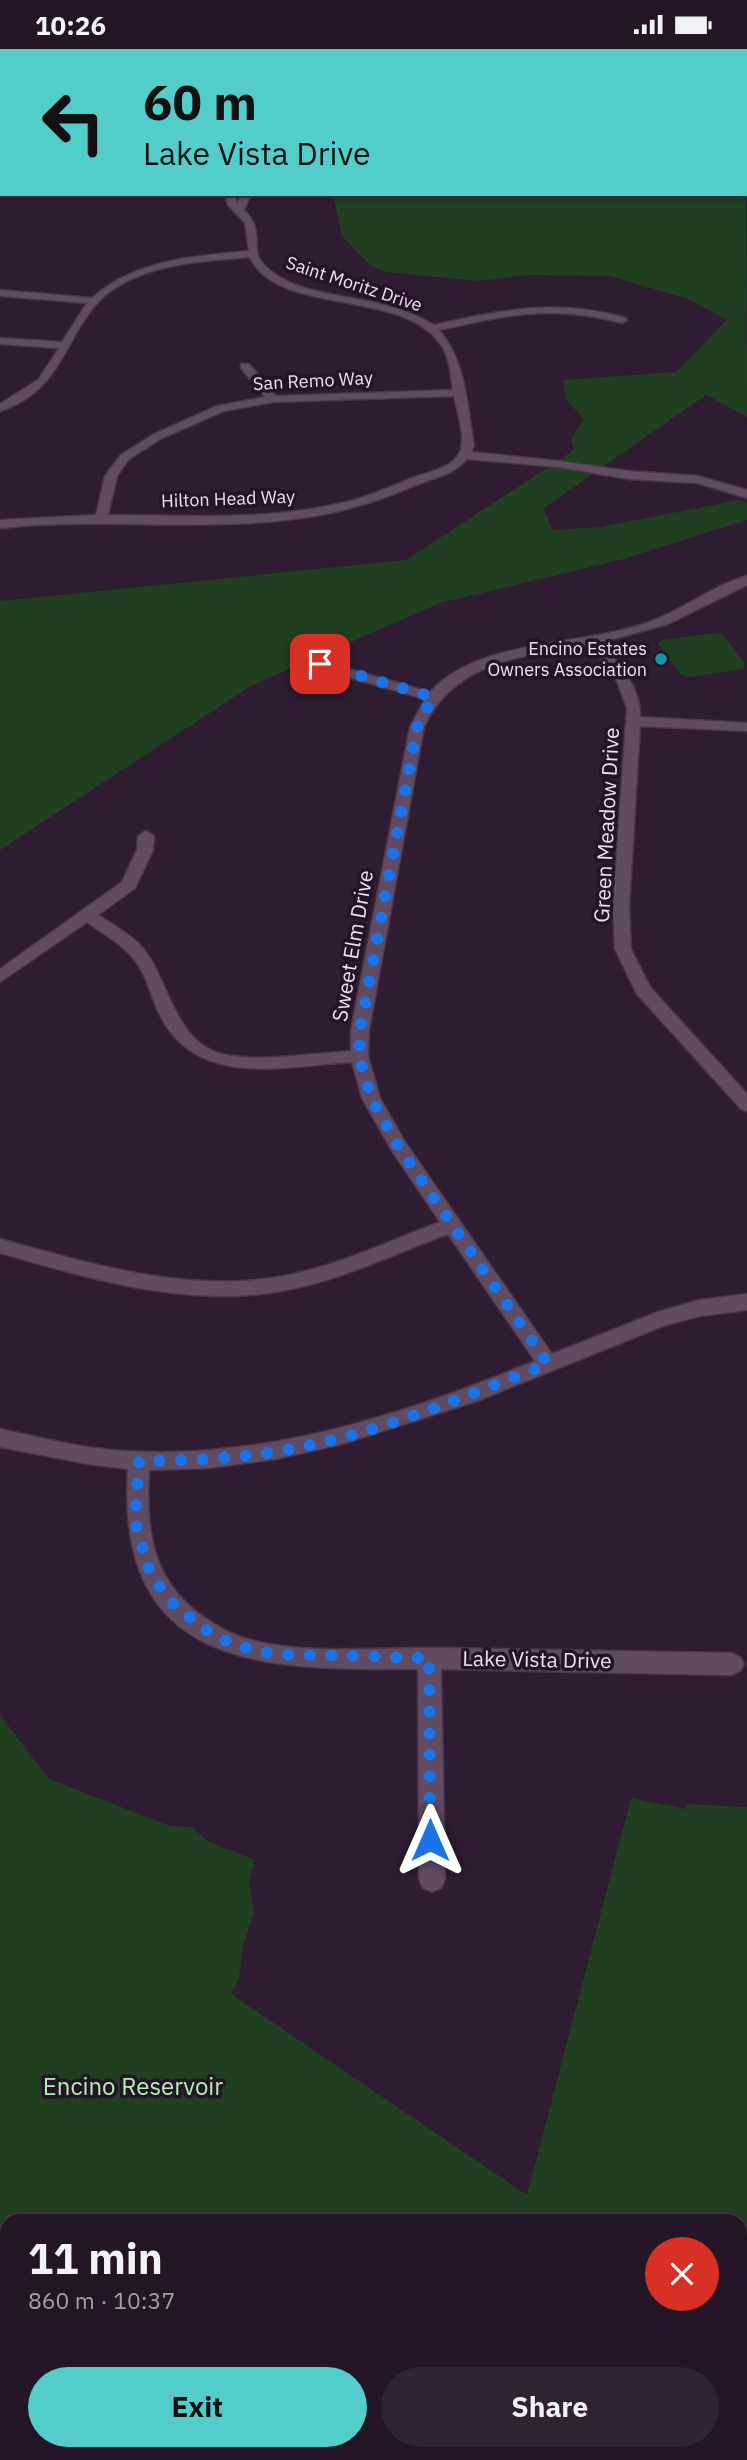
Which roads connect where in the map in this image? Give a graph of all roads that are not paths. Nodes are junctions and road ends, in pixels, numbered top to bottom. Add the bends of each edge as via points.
1 (229, 196) edge
2 (246, 196) edge
3 (239, 210) junction
4 (253, 254) junction
5 (0, 293) edge
6 (94, 301) junction
7 (622, 320) dead end
8 (431, 329) junction
9 (0, 341) edge
10 (65, 345) junction
11 (245, 366) dead end
12 (458, 393) junction
13 (272, 398) junction
14 (0, 408) edge
15 (466, 455) junction
16 (747, 493) edge
17 (101, 519) junction
18 (0, 524) edge
19 (747, 580) edge
20 (594, 641) junction
21 (320, 664) dead end
22 (433, 697) junction
23 (633, 722) junction
24 (747, 727) edge
25 (146, 836) dead end
26 (89, 916) junction
27 (0, 977) edge
28 (359, 1056) junction
29 (747, 1105) edge
30 (452, 1226) junction
31 (0, 1245) edge
32 (747, 1302) edge
33 (548, 1364) junction
34 (0, 1439) edge
35 (139, 1461) junction
36 (429, 1658) junction
37 (732, 1664) dead end
38 (432, 1879) dead end

1 - 3 street via 230,204
2 - 3 street
3 - 4 street via 249,223
4 - 6 street via 151,269 114,285
4 - 8 street, Saint Moritz Drive via 265,271 289,285 395,312
5 - 6 street
6 - 10 street
7 - 8 street via 599,311 554,307
8 - 12 street, Saint Moritz Drive via 447,346
9 - 10 street
10 - 14 street via 42,382
11 - 13 street
12 - 13 street, San Remo Way
12 - 15 street
13 - 17 street, San Remo Way via 221,408 139,446 111,476
15 - 16 street via 698,480
15 - 17 street, Hilton Head Way via 451,467 373,498 322,511 256,519
17 - 18 street, Hilton Head Way
19 - 20 street via 668,619
20 - 22 street via 489,663 457,678
20 - 23 street, Green Meadow Drive via 624,681 634,708
21 - 22 street
22 - 28 street, Sweet Elm Drive via 417,727 360,1030
23 - 24 street
23 - 29 street, Green Meadow Drive via 621,908 623,949 643,990
25 - 26 street via 145,850 129,885
26 - 27 street
26 - 28 street via 134,948 148,967 170,1018 194,1047 217,1059 246,1063
28 - 30 street, Sweet Elm Drive via 371,1098
30 - 31 street via 284,1283 233,1288 134,1279
30 - 33 street, Sweet Elm Drive
32 - 33 street via 658,1320
33 - 35 street via 403,1420 319,1443 239,1456
34 - 35 street
35 - 36 street, Lake Vista Drive via 135,1521 148,1567 166,1597 201,1627 233,1645 273,1654
36 - 37 street, Lake Vista Drive
36 - 38 street

